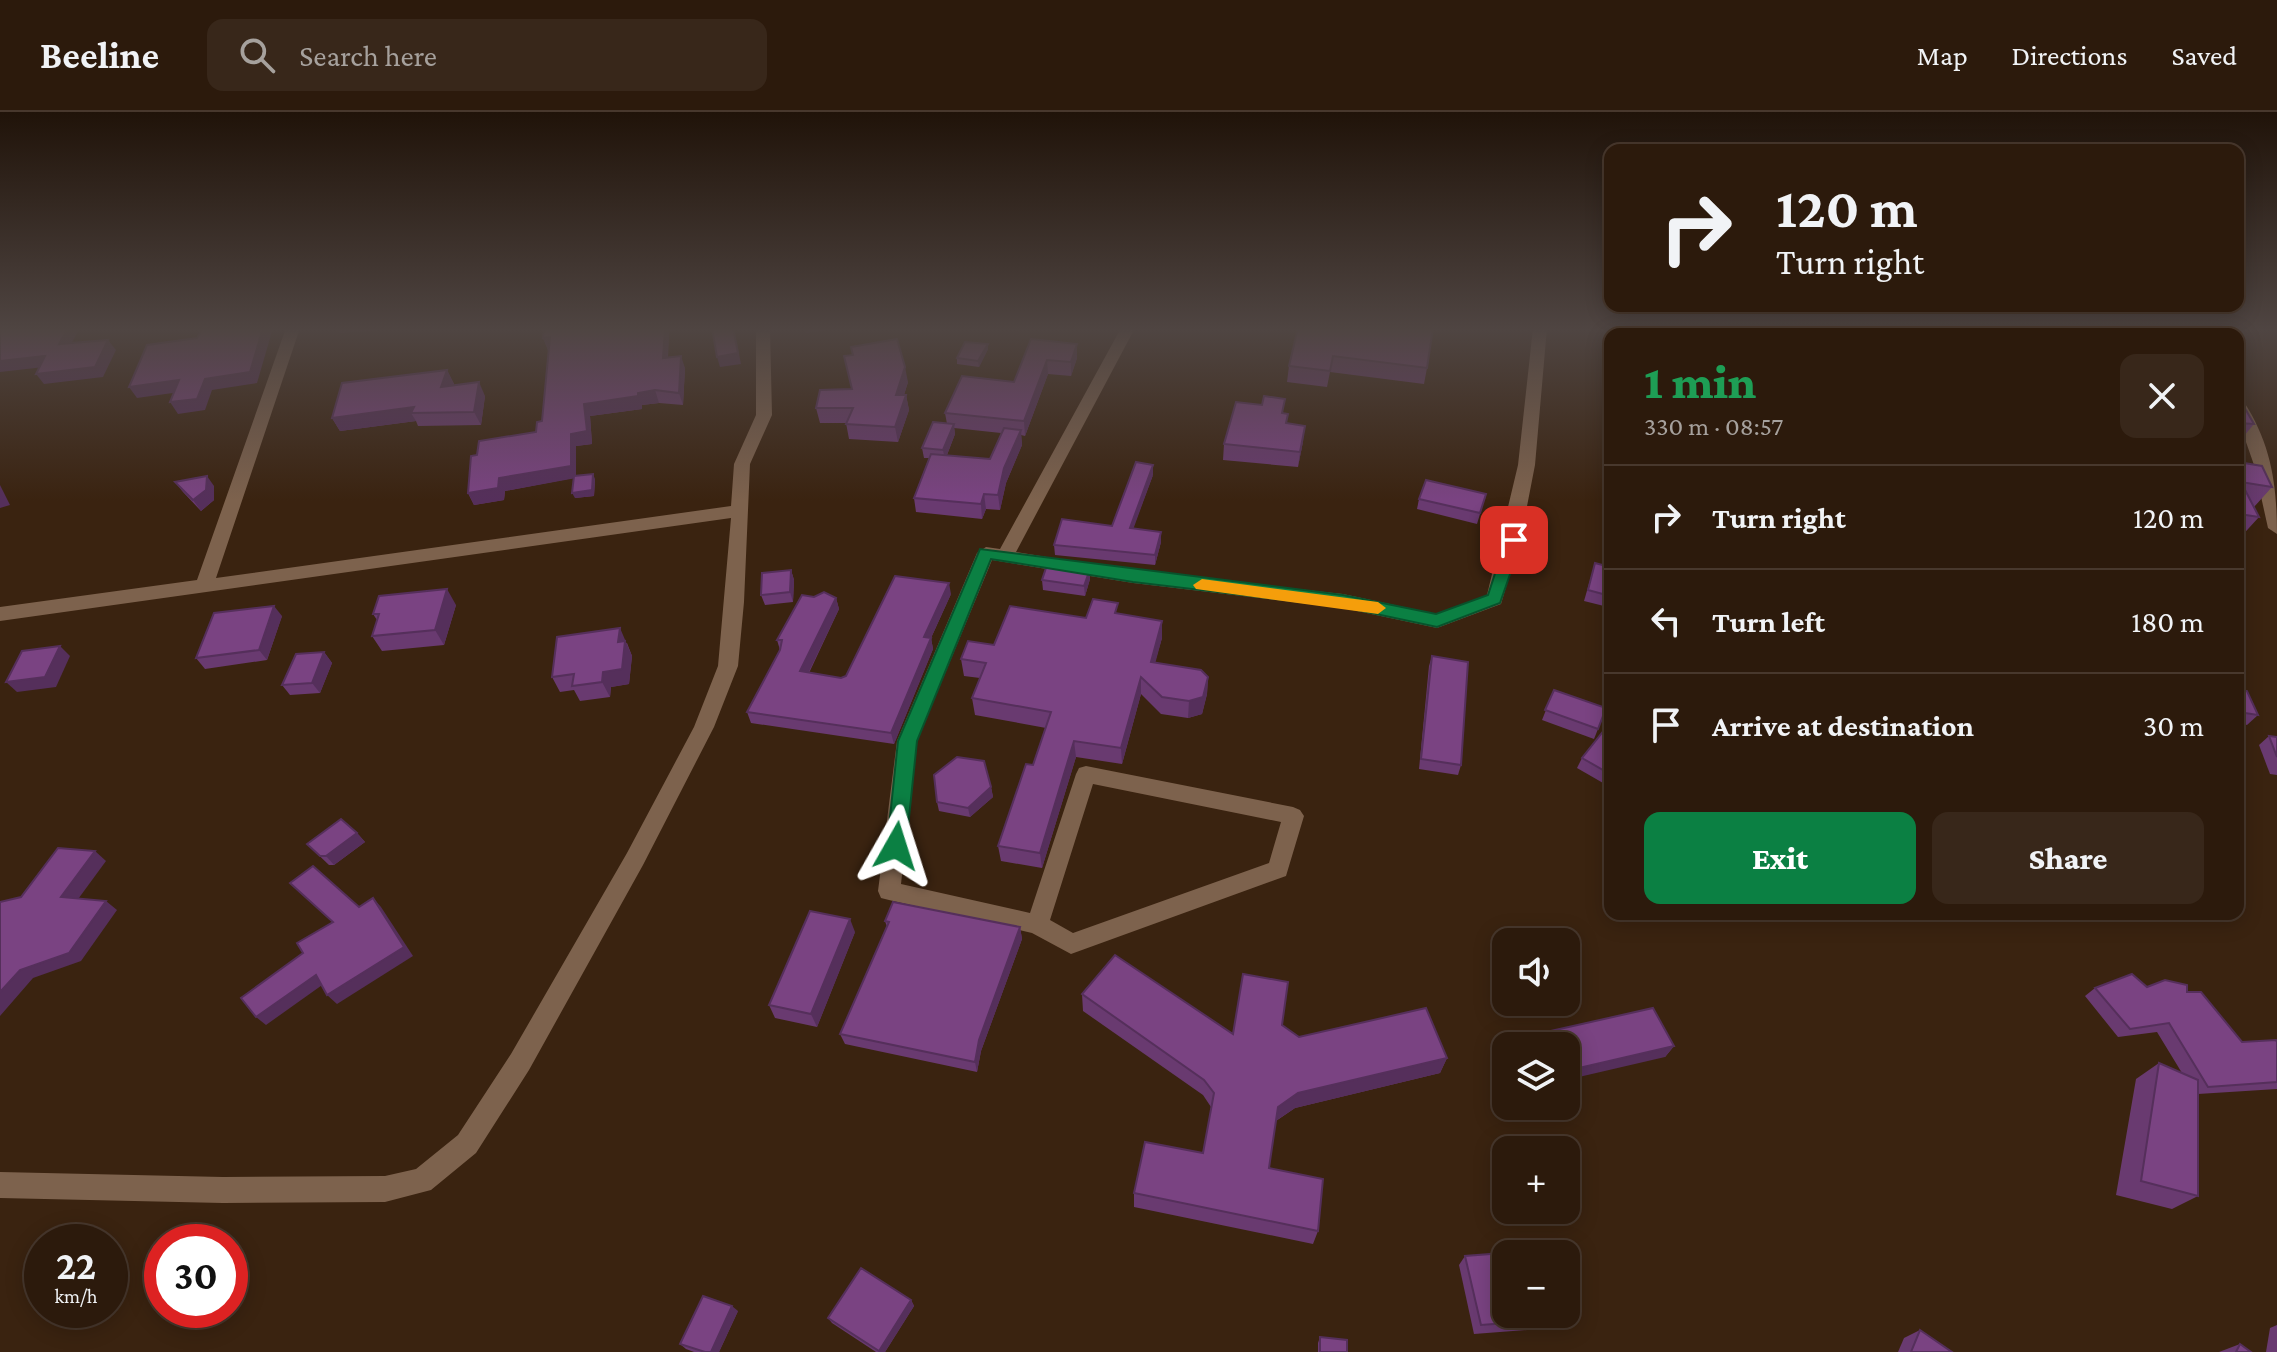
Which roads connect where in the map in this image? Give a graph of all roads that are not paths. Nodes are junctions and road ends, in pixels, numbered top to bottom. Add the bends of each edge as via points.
1 (273, 386) edge
2 (764, 386) edge
3 (1097, 386) edge
4 (1537, 386) edge
5 (2244, 415) edge
6 (740, 511) junction
7 (2277, 528) edge
8 (1005, 556) junction
9 (204, 585) junction
10 (0, 614) edge
11 (1037, 924) junction
12 (0, 1185) edge

1 - 9 street
2 - 6 street via 764,415 742,464
3 - 8 street
4 - 8 street via 1534,432 1514,540 1495,599 1437,621 1343,601
5 - 7 street via 2262,456
6 - 9 street
6 - 12 street via 728,666 704,727 543,1021 467,1144 422,1181 385,1189
8 - 11 street via 986,553 907,741 889,891
9 - 10 street
11 - 11 street via 1086,774 1293,816 1278,869 1071,944

